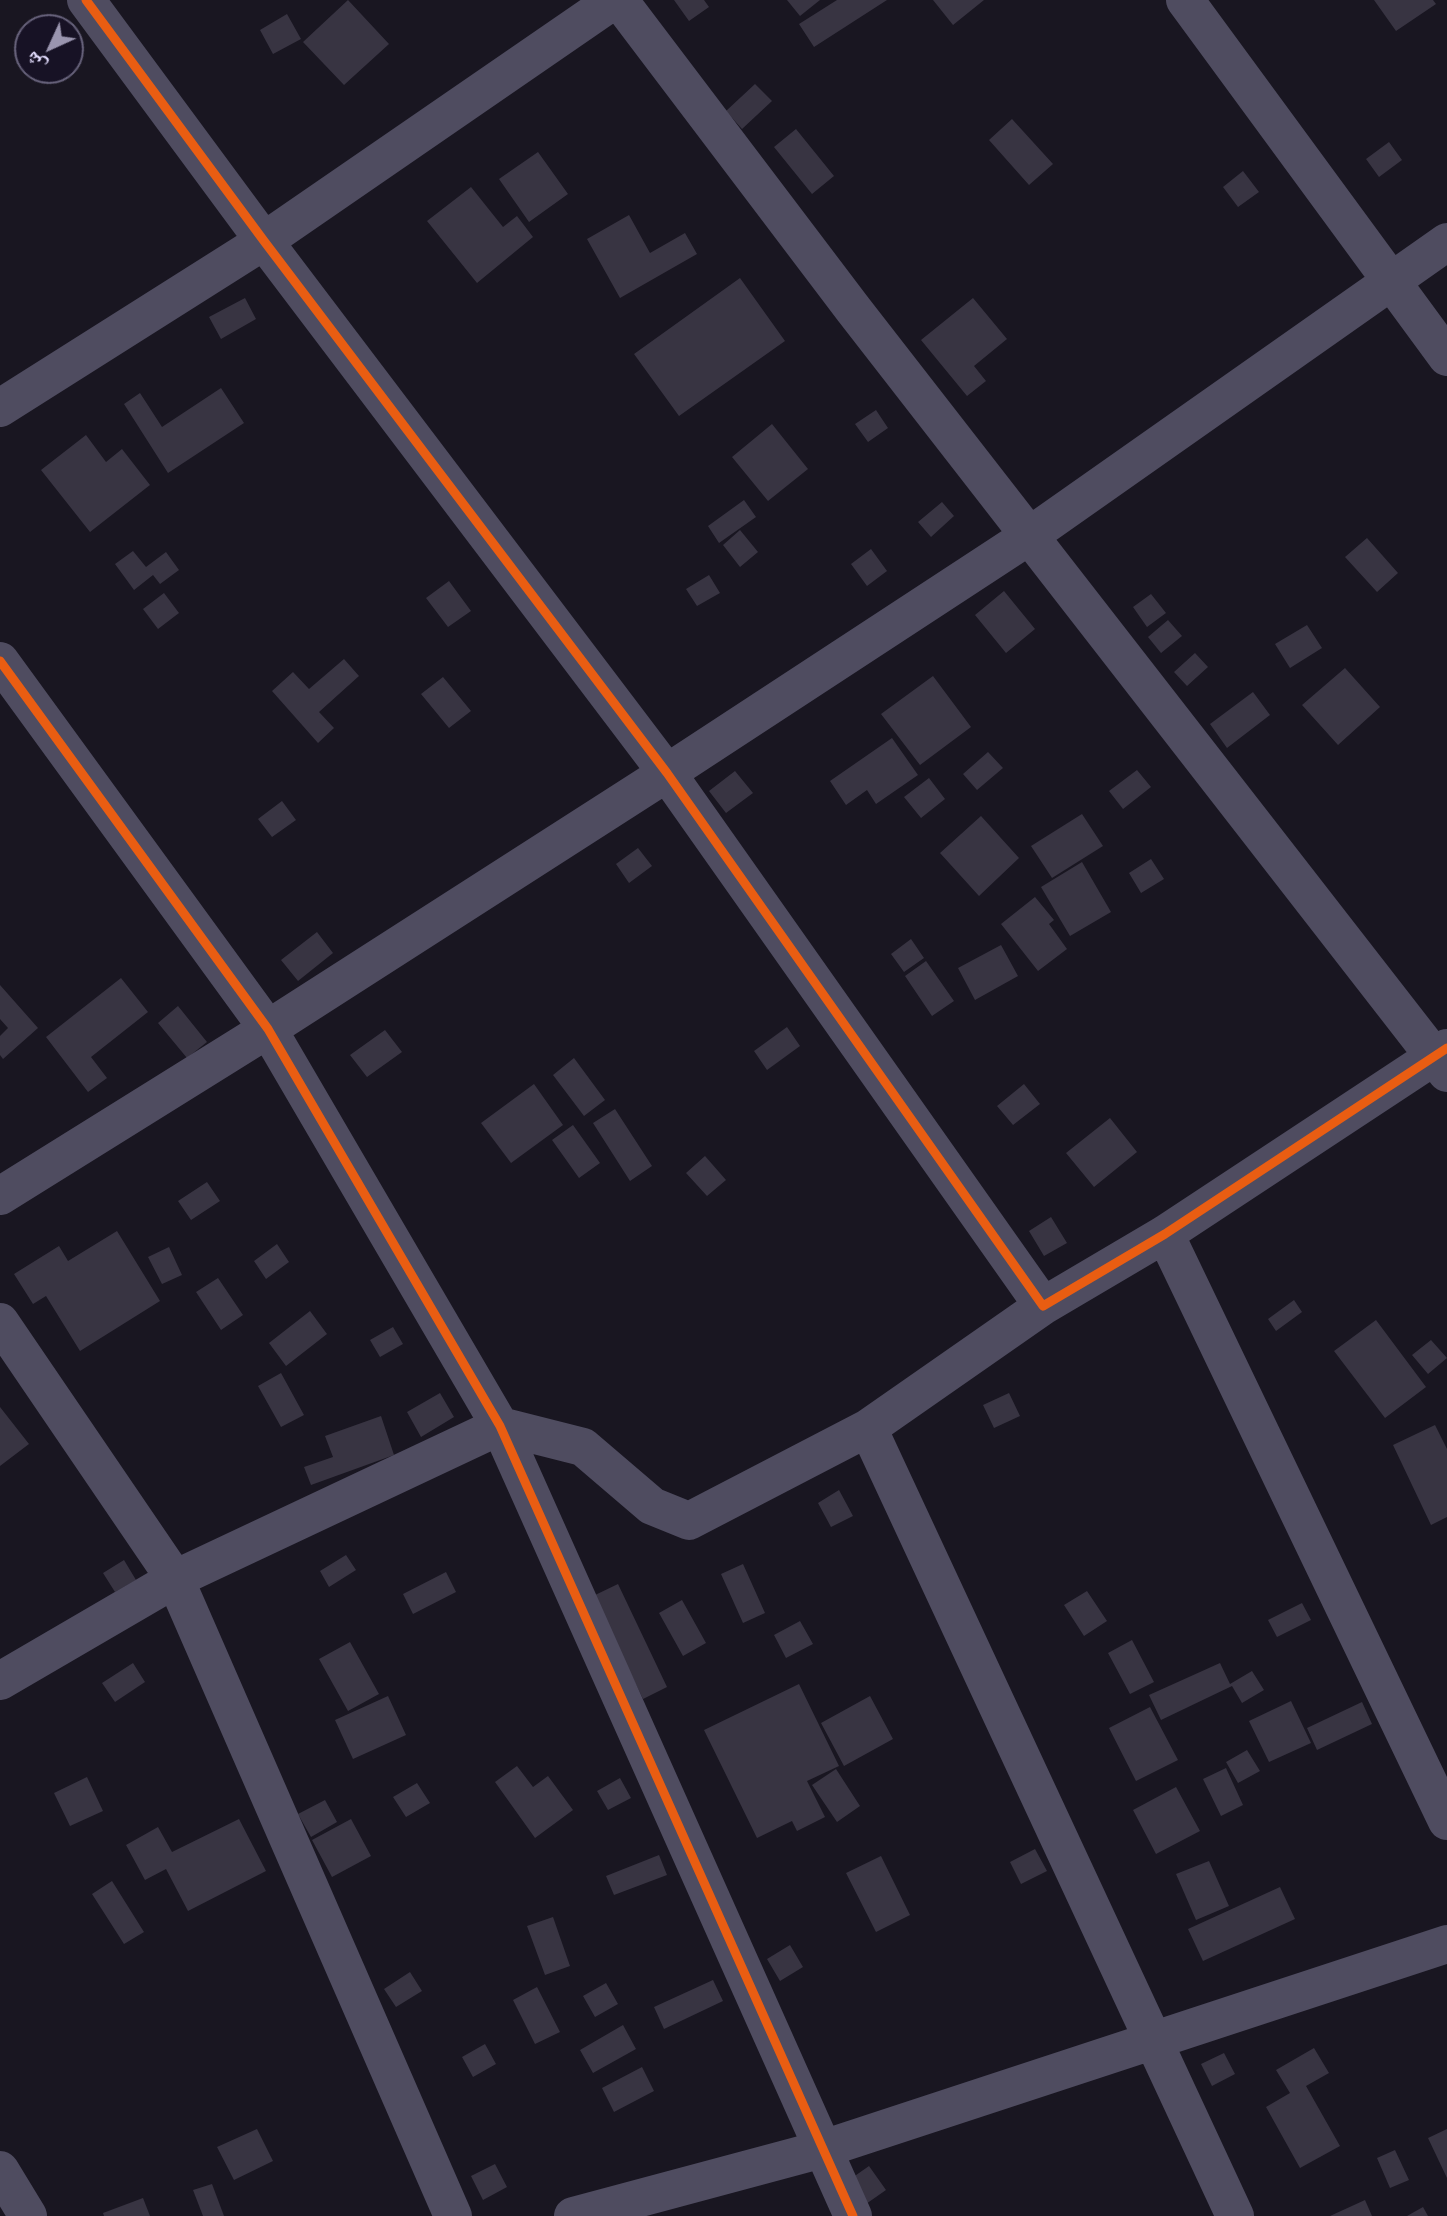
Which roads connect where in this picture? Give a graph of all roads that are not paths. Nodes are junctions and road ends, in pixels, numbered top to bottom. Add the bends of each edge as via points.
1 (86, 0) edge
2 (616, 0) edge
3 (1185, 0) edge
4 (264, 241) junction
5 (1447, 242) edge
6 (1391, 281) junction
7 (1447, 357) edge
8 (0, 408) edge
9 (1029, 536) junction
10 (0, 661) edge
11 (667, 774) junction
12 (268, 1029) junction
13 (1443, 1059) edge
14 (0, 1196) edge
15 (1165, 1234) junction
16 (1043, 1306) junction
17 (0, 1322) edge
18 (500, 1426) junction
19 (868, 1428) junction
20 (175, 1579) junction
21 (0, 1681) edge
22 (1447, 1821) edge
23 (1447, 1944) edge
24 (1153, 2041) junction
25 (823, 2149) junction
26 (0, 2170) edge
27 (28, 2216) edge
28 (453, 2216) edge
29 (573, 2216) edge
30 (853, 2216) edge
31 (1235, 2216) edge

1 - 4 street
2 - 4 street
2 - 9 street
3 - 6 street
4 - 8 street
4 - 11 street
5 - 6 street
6 - 7 street
6 - 9 street
9 - 11 street
9 - 13 street
10 - 12 street
11 - 12 street
11 - 16 street
12 - 14 street
12 - 18 street
13 - 15 street
15 - 16 street
15 - 22 street
16 - 19 street
17 - 20 street
18 - 19 street via 583,1447 652,1506 689,1521
18 - 20 street
18 - 25 street
19 - 24 street
20 - 21 street
20 - 28 street
23 - 24 street
24 - 25 street
24 - 31 street
25 - 29 street
25 - 30 street
26 - 27 street

